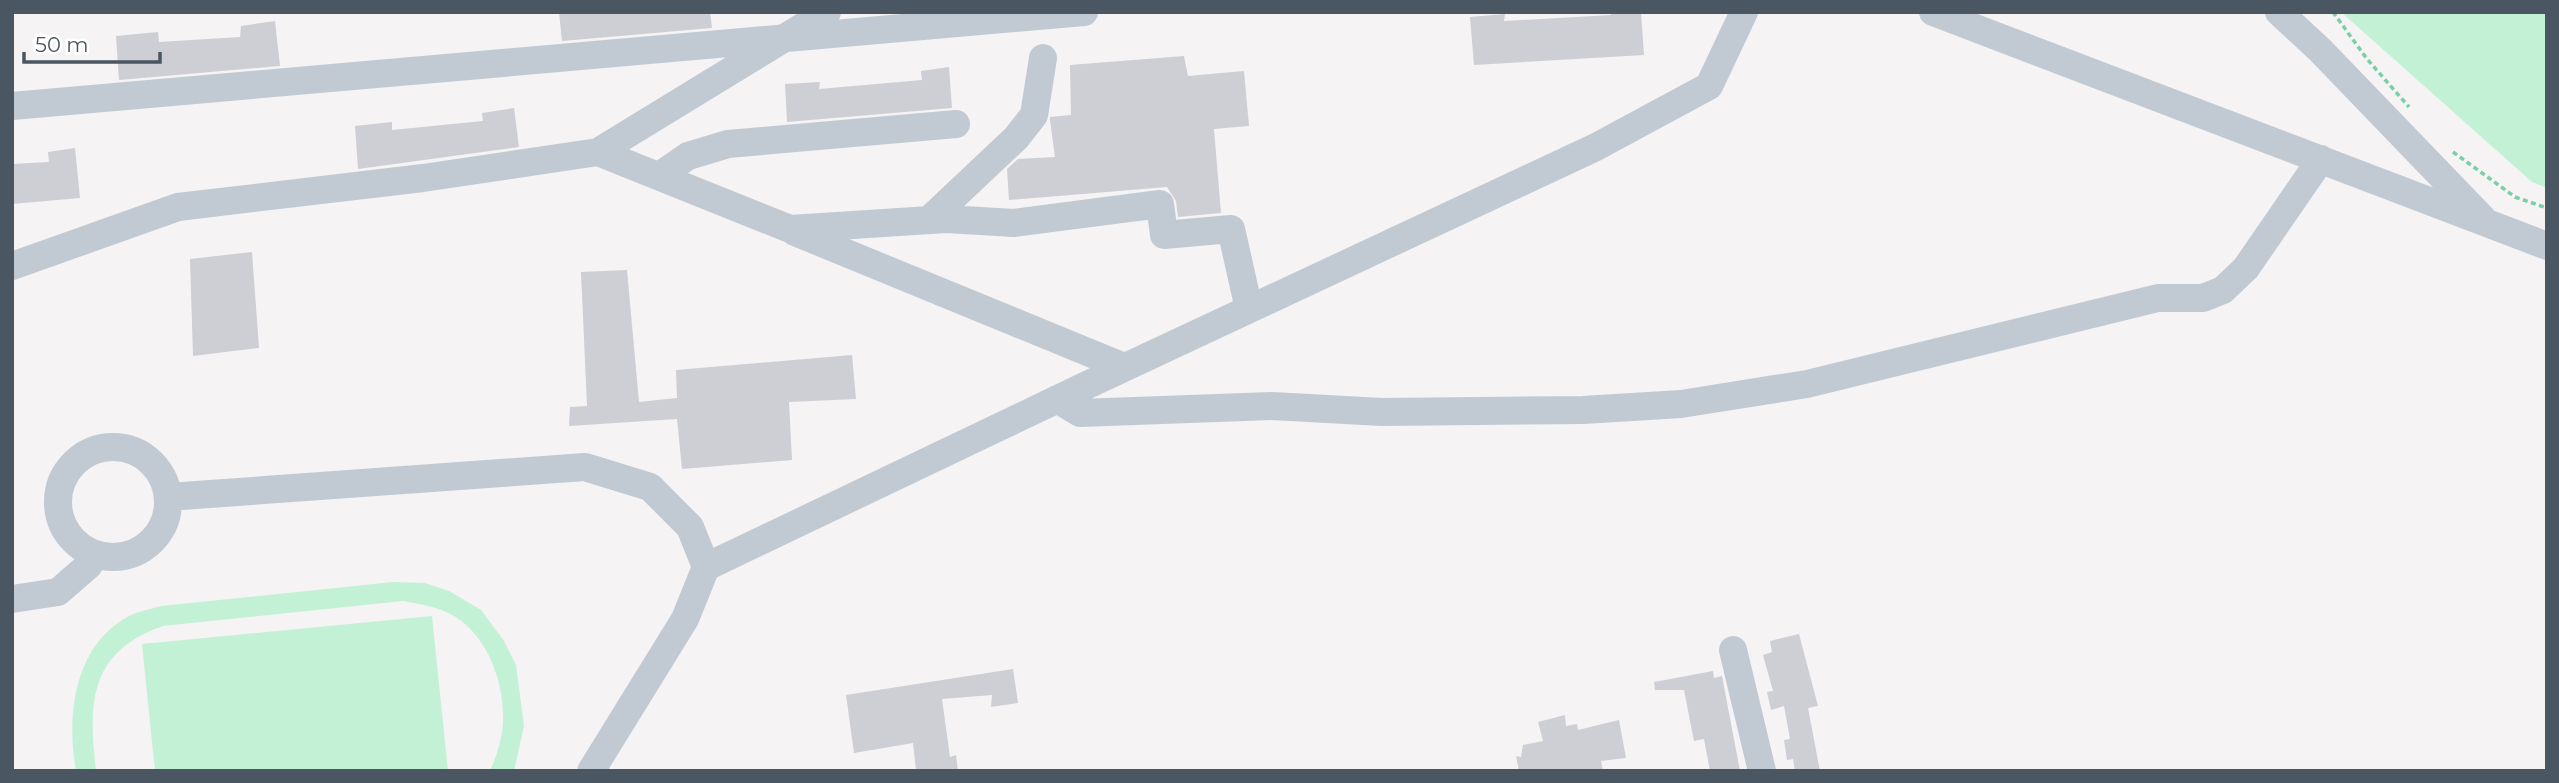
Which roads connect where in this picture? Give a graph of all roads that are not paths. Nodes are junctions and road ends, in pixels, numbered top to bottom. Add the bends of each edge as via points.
1 (827, 12) edge
2 (1084, 12) edge
3 (1744, 12) edge
4 (1933, 12) edge
5 (2279, 12) edge
6 (786, 38) junction
7 (1044, 58) dead end
8 (12, 106) edge
9 (956, 124) dead end
10 (598, 152) junction
11 (2321, 159) junction
12 (659, 176) junction
13 (929, 220) junction
14 (2486, 223) junction
15 (790, 229) junction
16 (2547, 246) edge
17 (12, 266) edge
18 (1249, 309) junction
19 (1124, 367) junction
20 (1057, 399) junction
21 (168, 497) junction
22 (94, 554) junction
23 (706, 567) junction
24 (12, 599) edge
25 (1733, 650) dead end
26 (591, 771) edge
27 (1762, 771) edge

1 - 6 street
2 - 6 street
3 - 18 street via 1709,86 1596,147
4 - 11 street
5 - 14 street
6 - 8 street
6 - 10 street
7 - 13 street via 1034,116
9 - 12 street via 727,144 688,156
10 - 12 street
10 - 17 street via 178,207
11 - 14 street
11 - 20 street via 2246,268 2223,290 2203,298 2158,298 1807,383 1681,404 1583,410 1382,412 1272,406 1080,413
12 - 15 street
13 - 15 street
13 - 18 street via 1014,223 1160,204 1164,235 1231,229
14 - 16 street
15 - 19 street
18 - 19 street
19 - 20 street
20 - 23 street
21 - 22 street via 160,532 147,546 131,555
21 - 22 street via 153,463 138,452 111,447 86,454 62,480 59,515 66,532
21 - 23 street via 585,467 650,487 690,527
22 - 24 street via 89,565 58,592
23 - 26 street via 685,619
25 - 27 street

